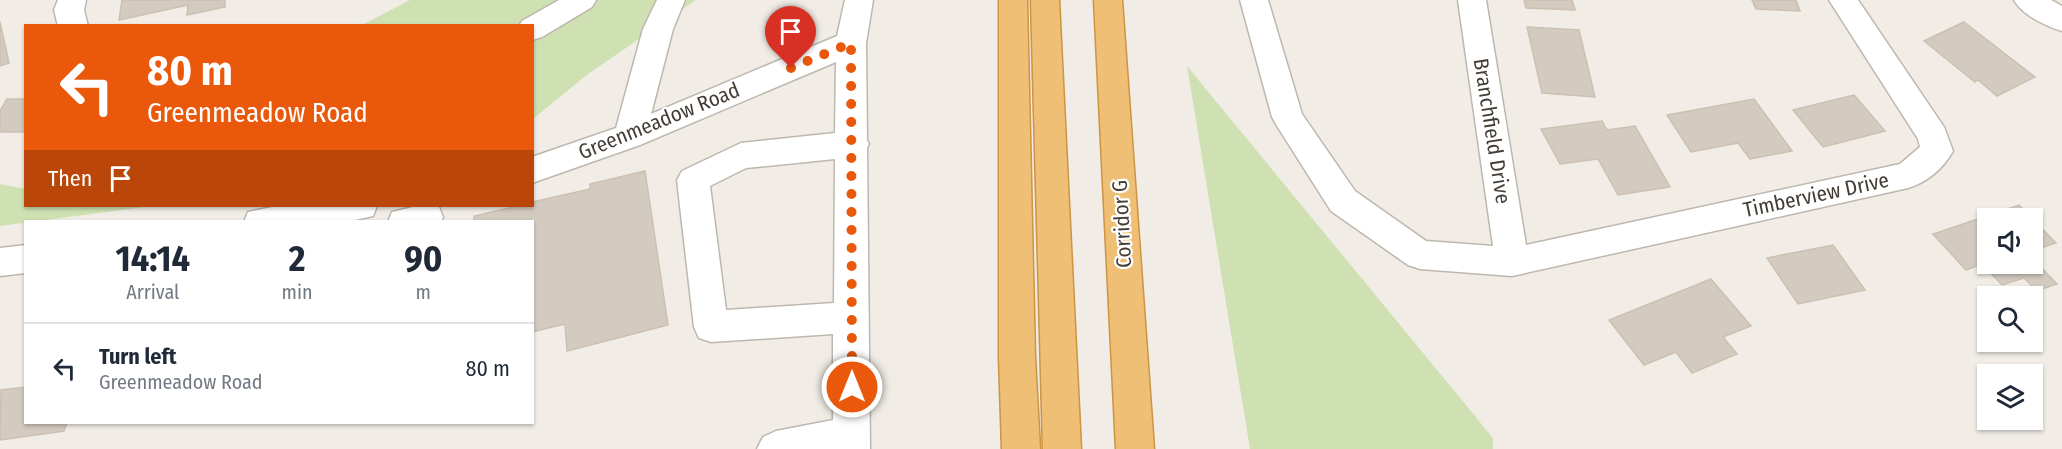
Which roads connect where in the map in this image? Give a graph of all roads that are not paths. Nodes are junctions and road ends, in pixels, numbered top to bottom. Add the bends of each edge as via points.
1 (72, 0) edge
2 (582, 0) edge
3 (671, 0) edge
4 (859, 0) edge
5 (1013, 0) edge
6 (1045, 0) edge
7 (1108, 0) edge
8 (1254, 0) edge
9 (1472, 0) edge
10 (1843, 0) edge
11 (2028, 0) edge
12 (2062, 20) edge
13 (72, 24) edge
14 (534, 27) edge
15 (851, 43) junction
16 (629, 135) junction
17 (853, 144) junction
18 (534, 169) edge
19 (355, 207) edge
20 (273, 220) edge
21 (24, 259) edge
22 (0, 262) edge
23 (1512, 262) junction
24 (852, 317) junction
25 (851, 441) edge
26 (776, 449) edge
27 (1021, 449) edge
28 (1062, 449) edge
29 (1135, 449) edge

1 - 13 street via 69,10
2 - 14 street
3 - 16 street via 658,29
4 - 15 street
5 - 27 highway
6 - 28 highway
7 - 29 highway, Corridor G
8 - 23 street via 1288,117 1343,201 1420,255
9 - 23 street, Branchfield Drive
10 - 23 street, Timberview Drive via 1933,136 1937,151 1923,165 1908,175
11 - 12 street
15 - 16 street, Greenmeadow Road
15 - 17 street
16 - 18 street, Greenmeadow Road
17 - 24 street
17 - 24 street via 741,156 693,180 711,327
19 - 20 street
21 - 22 street
24 - 25 street
25 - 26 street

